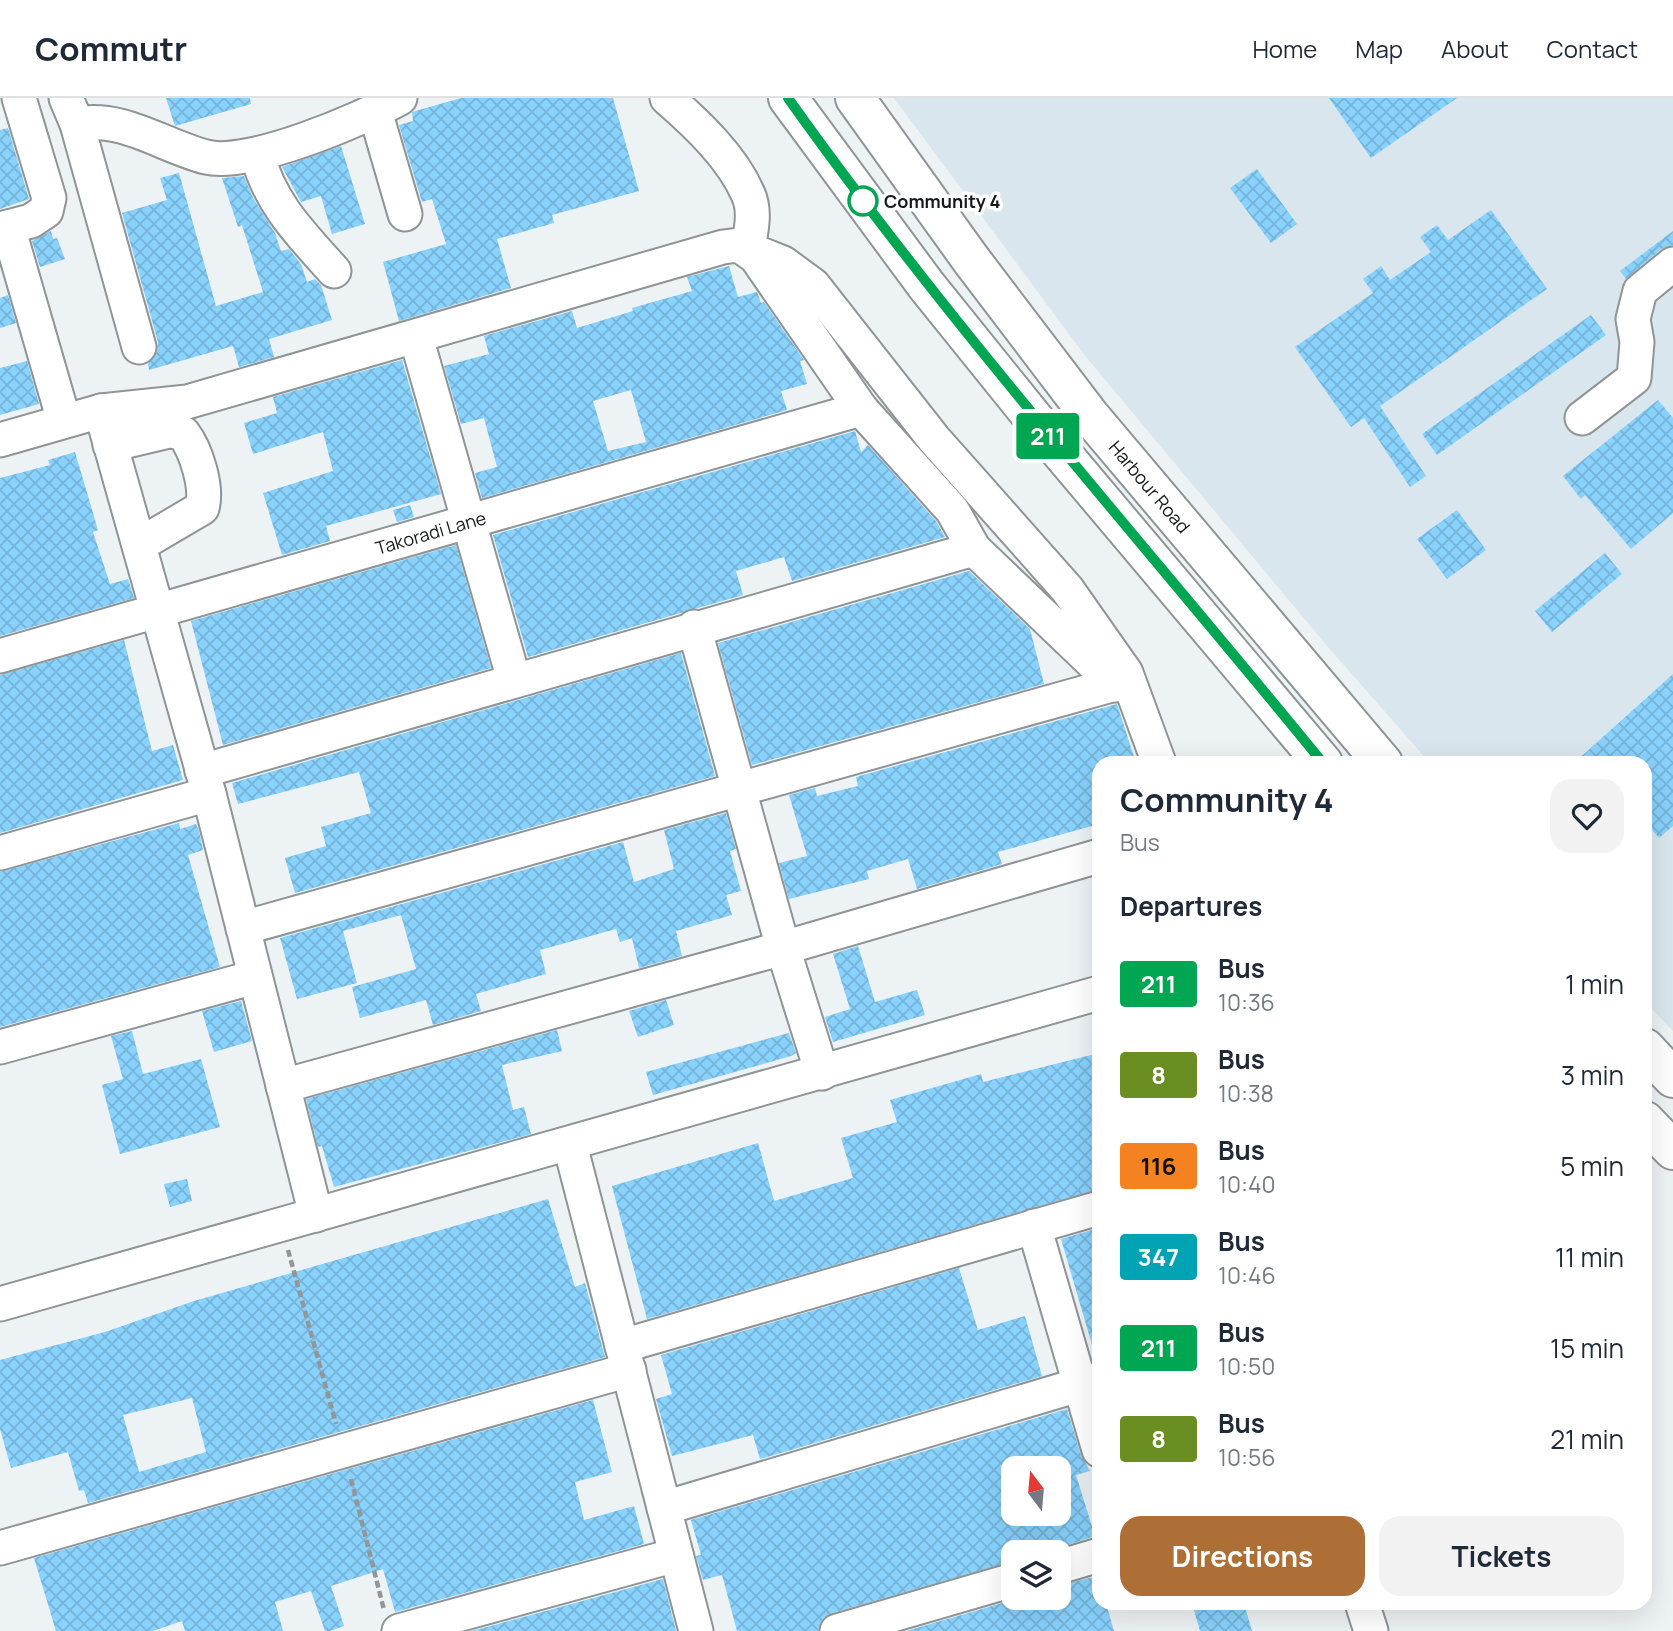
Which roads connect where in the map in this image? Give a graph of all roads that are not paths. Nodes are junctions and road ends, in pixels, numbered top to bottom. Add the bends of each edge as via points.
1 (19, 98) edge
2 (667, 98) edge
3 (788, 98) edge
4 (855, 98) edge
5 (387, 105) edge
6 (72, 111) edge
7 (257, 154) junction
8 (405, 214) dead end
9 (4, 228) edge
10 (748, 249) junction
11 (1673, 264) edge
12 (334, 271) dead end
13 (416, 337) junction
14 (139, 347) dead end
15 (862, 409) junction
16 (101, 411) junction
17 (1582, 418) dead end
18 (64, 421) junction
19 (0, 440) edge
20 (110, 444) junction
21 (468, 522) junction
22 (139, 545) junction
23 (974, 549) junction
24 (158, 613) junction
25 (694, 628) junction
26 (0, 656) edge
27 (514, 680) junction
28 (1115, 684) junction
29 (1153, 756) edge
30 (1155, 756) edge
31 (1317, 756) edge
32 (1377, 756) edge
33 (205, 783) junction
34 (737, 789) junction
35 (0, 853) edge
36 (1092, 858) edge
37 (243, 928) junction
38 (783, 948) junction
39 (255, 977) junction
40 (1092, 995) edge
41 (0, 1047) edge
42 (1652, 1056) edge
43 (822, 1073) junction
44 (1673, 1078) edge
45 (283, 1086) junction
46 (1652, 1128) edge
47 (570, 1145) junction
48 (1673, 1150) edge
49 (1092, 1210) edge
50 (316, 1215) junction
51 (1034, 1226) junction
52 (0, 1304) edge
53 (625, 1358) junction
54 (1089, 1382) edge
55 (1092, 1402) edge
56 (664, 1508) junction
57 (0, 1548) edge
58 (676, 1555) junction
59 (1092, 1558) edge
60 (1071, 1564) edge
61 (1001, 1583) edge
62 (1364, 1610) edge
63 (399, 1631) edge
64 (696, 1631) edge
65 (837, 1631) edge
66 (1371, 1631) edge

1 - 9 street via 49,198 46,211 32,221
2 - 10 street via 716,147 748,194 753,215
3 - 31 highway via 926,285
4 - 32 highway, Harbour Road via 1090,416
5 - 7 street
5 - 8 street
6 - 7 street via 208,157 236,159
6 - 14 street
7 - 12 street via 264,181 281,213
9 - 18 street
10 - 13 street via 723,247
10 - 15 street
10 - 30 street via 783,263 813,285 934,439 1067,589 1126,673
11 - 17 street via 1640,291 1633,319 1637,342 1634,378
13 - 16 street via 187,402
13 - 21 street
15 - 21 street, Takoradi Lane
15 - 23 street via 952,510
16 - 18 street
16 - 20 street
18 - 19 street
20 - 22 street
20 - 22 street via 169,431 183,433 203,486 202,508
21 - 24 street, Takoradi Lane
21 - 27 street
22 - 24 street
23 - 25 street
23 - 28 street
24 - 26 street, Takoradi Lane
24 - 33 street
25 - 27 street
25 - 34 street
27 - 33 street
28 - 29 street
28 - 34 street
33 - 35 street
33 - 37 street
34 - 37 street
34 - 38 street
36 - 38 street
37 - 39 street
38 - 43 street
38 - 45 street
39 - 41 street
39 - 45 street
40 - 43 street
42 - 44 highway
43 - 47 street
45 - 50 street
46 - 48 highway
47 - 50 street
47 - 53 street
49 - 51 street
50 - 52 street
51 - 53 street
51 - 54 street
53 - 56 street
53 - 57 street
54 - 55 street
54 - 56 street
56 - 58 street
58 - 63 street
58 - 64 street
59 - 60 street
61 - 65 street
62 - 66 street

